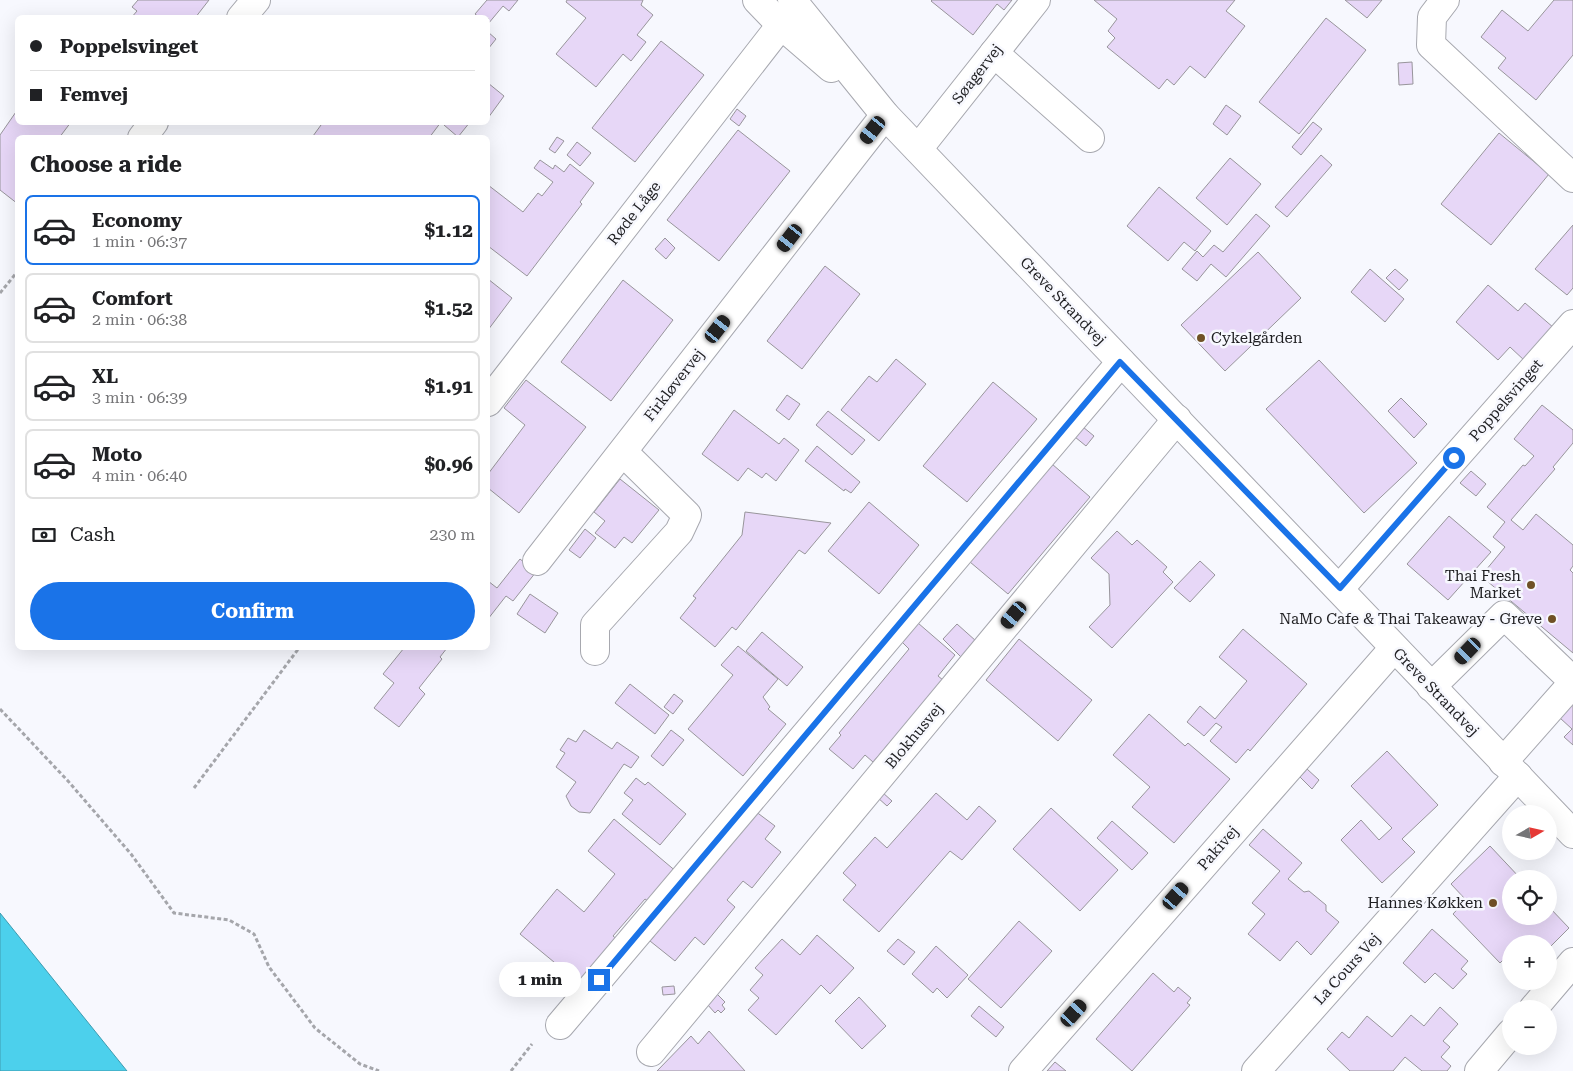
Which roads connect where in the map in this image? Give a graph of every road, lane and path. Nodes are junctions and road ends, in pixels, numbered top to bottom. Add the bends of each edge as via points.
1 (256, 0) edge
2 (757, 0) edge
3 (792, 0) edge
4 (1036, 0) edge
5 (1445, 0) edge
6 (244, 15) edge
7 (781, 25) junction
8 (994, 53) junction
9 (885, 115) junction
10 (1090, 138) dead end
11 (918, 149) junction
12 (1573, 178) edge
13 (15, 275) edge
14 (0, 293) edge
15 (1573, 324) edge
16 (1120, 362) junction
17 (490, 399) edge
18 (1177, 419) junction
19 (622, 452) junction
20 (537, 561) dead end
21 (1340, 588) junction
22 (1394, 648) junction
23 (298, 650) edge
24 (595, 651) dead end
25 (1573, 682) edge
26 (1432, 687) junction
27 (0, 709) edge
28 (1510, 769) junction
29 (194, 788) dead end
30 (1573, 834) edge
31 (1573, 962) edge
32 (1541, 1000) edge
33 (560, 1025) dead end
34 (1502, 1044) edge
35 (651, 1052) dead end
36 (380, 1071) edge
37 (1023, 1071) edge
38 (1256, 1071) edge
39 (1479, 1071) edge

1 - 6 street
2 - 7 street, Greve Strandvej
3 - 9 street, Greve Strandvej
4 - 8 street, Søagervej
5 - 12 street via 1432,17 1431,45
7 - 9 street, Greve Strandvej
7 - 17 street, Røde Låge
8 - 10 street
8 - 11 street, Søagervej
9 - 11 street, Greve Strandvej
9 - 19 street, Firkløvervej
11 - 16 street, Greve Strandvej
13 - 14 path
15 - 21 street, Poppelsvinget
16 - 18 street, Greve Strandvej
16 - 33 street
18 - 21 street, Greve Strandvej
18 - 35 street, Blokhusvej
19 - 20 street, Firkløvervej
19 - 24 street via 687,515 679,532 595,625
21 - 22 street, Greve Strandvej
22 - 26 street, Greve Strandvej
22 - 37 street, Pakivej
23 - 29 path
25 - 26 street via 1504,614
25 - 28 street, La Cours Vej
26 - 28 street, Greve Strandvej
27 - 36 path via 131,854 174,913 229,920 254,934 269,967 315,1028 360,1064
28 - 30 street, Greve Strandvej
28 - 38 street, La Cours Vej
31 - 32 street
34 - 39 street

